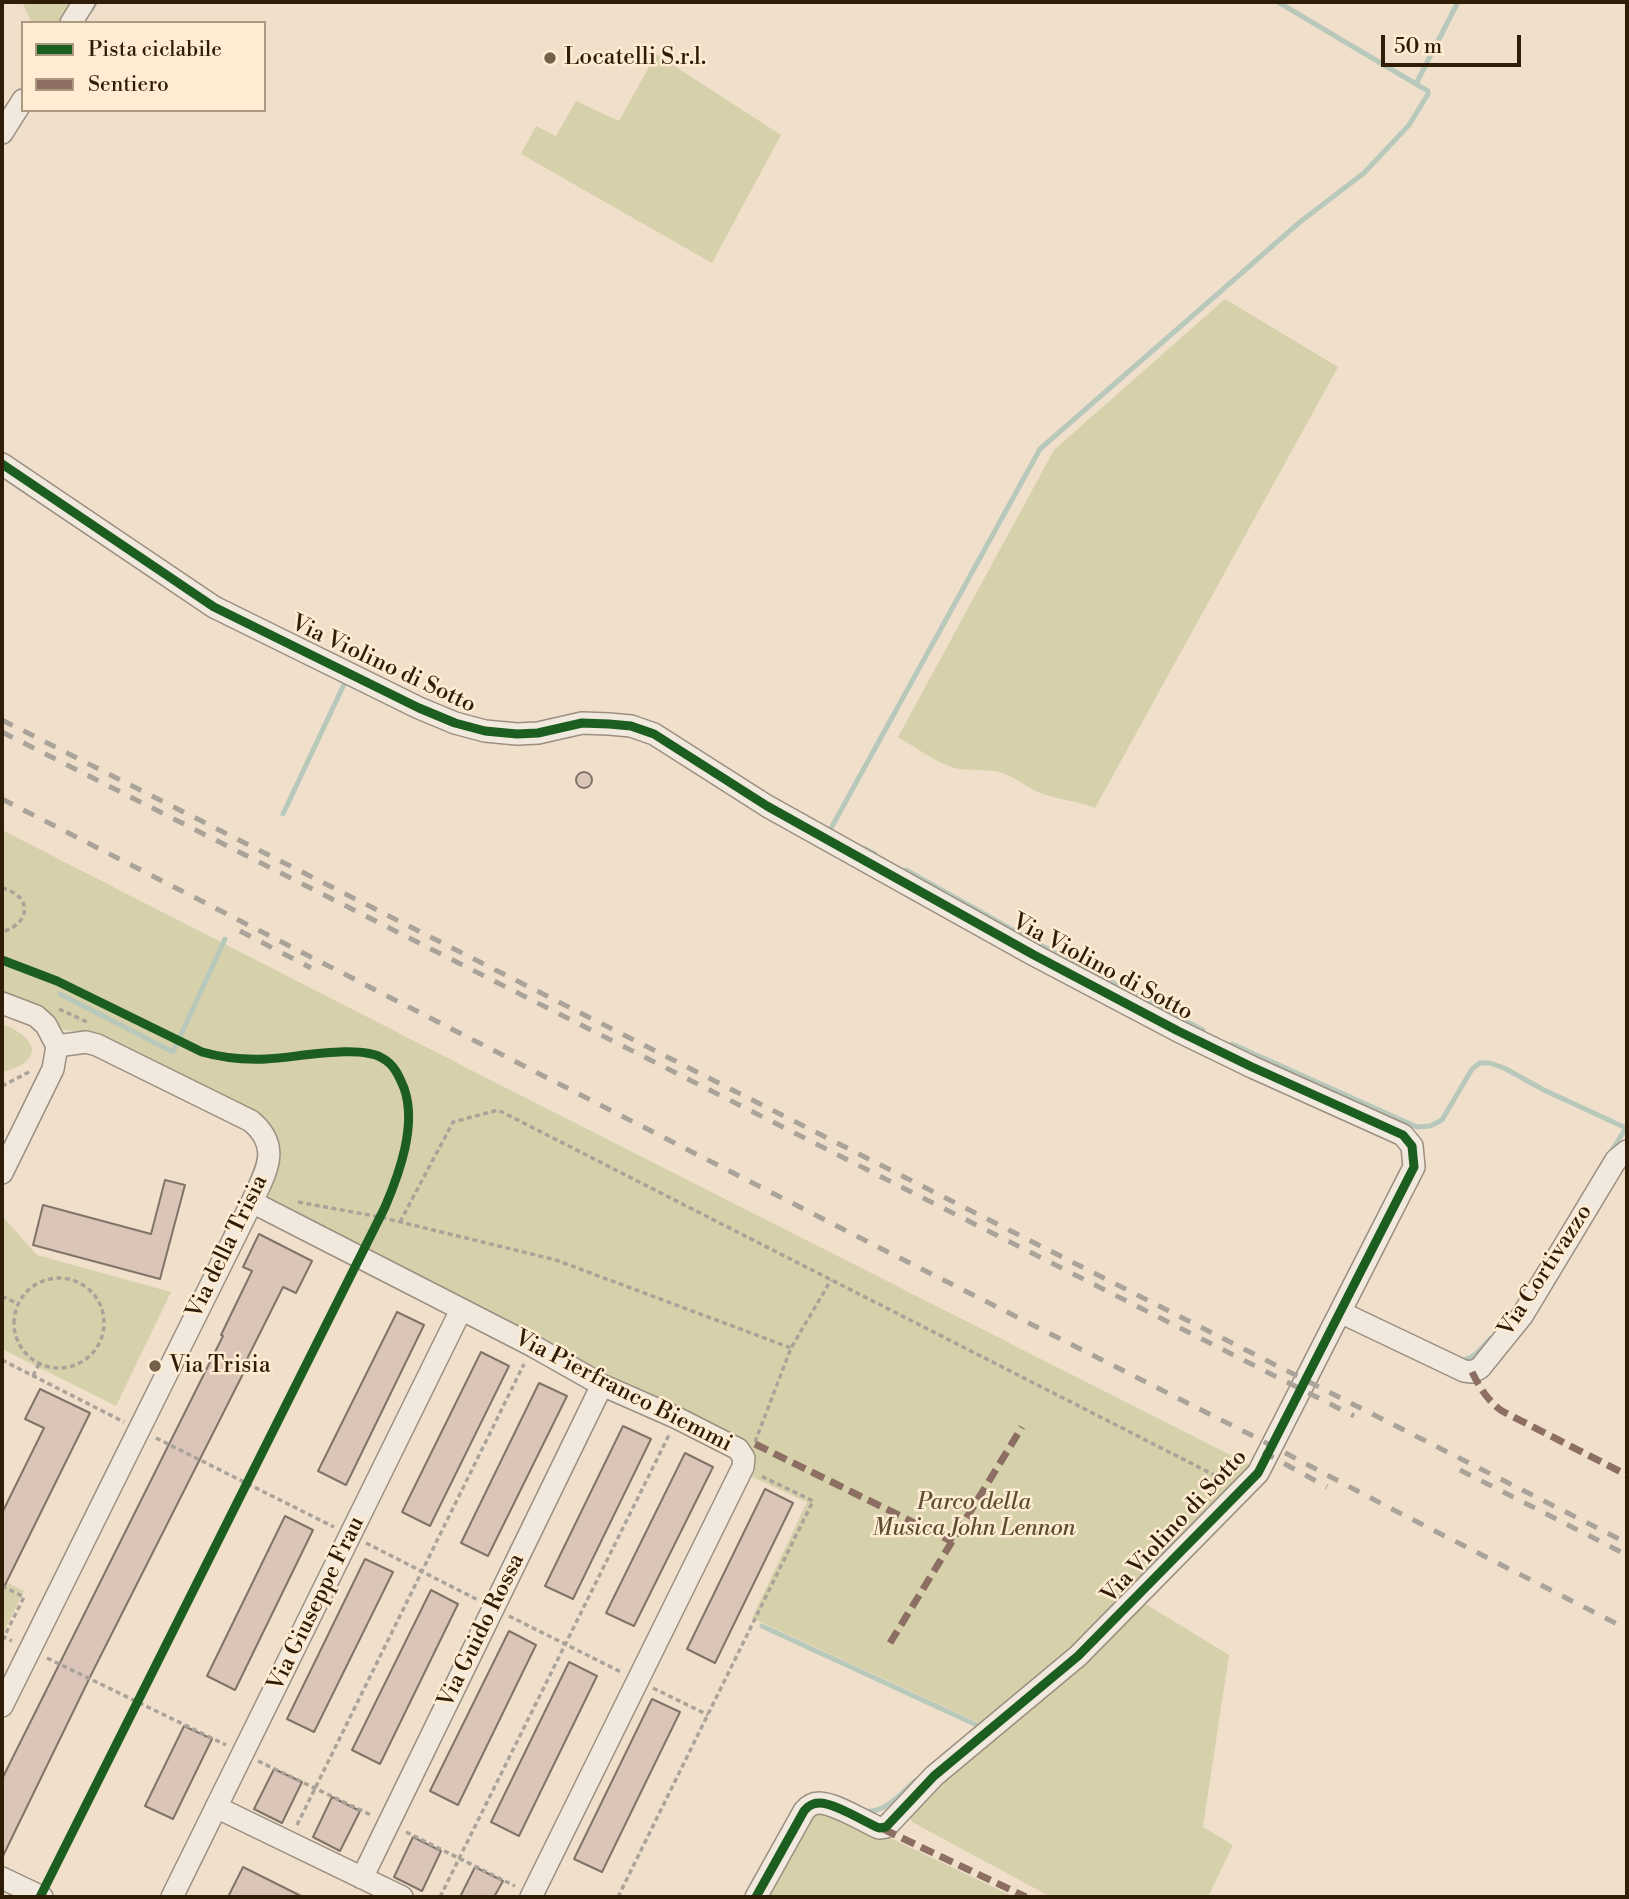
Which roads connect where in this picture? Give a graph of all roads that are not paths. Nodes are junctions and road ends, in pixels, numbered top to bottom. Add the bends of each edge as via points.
1 (84, 2) edge
2 (72, 21) edge
3 (21, 103) edge
4 (2, 133) edge
5 (2, 464) edge
6 (2, 1003) edge
7 (57, 1046) junction
8 (1627, 1151) edge
9 (4, 1162) edge
10 (252, 1202) junction
11 (461, 1310) junction
12 (1340, 1312) junction
13 (601, 1385) junction
14 (2, 1706) edge
15 (216, 1807) junction
16 (362, 1878) junction
17 (7, 1886) edge
18 (532, 1896) edge
19 (42, 1897) edge
20 (172, 1897) edge
21 (402, 1897) edge
22 (756, 1897) edge

1 - 2 street
3 - 4 street
5 - 12 street, Via Violino di Sotto via 214,607 419,708 485,731 538,733 582,723 609,723 654,734 767,806 1046,962 1252,1067 1403,1135 1412,1146 1414,1167
6 - 7 street via 36,1016 46,1024
7 - 9 street via 53,1069
7 - 10 street, Via della Trisia via 97,1045 261,1129 270,1154
8 - 12 street, Via Cortivazzo via 1616,1160 1522,1315 1480,1368 1464,1371
10 - 11 street, Via Pierfranco Biemmi
10 - 14 street, Via della Trisia
11 - 13 street, Via Pierfranco Biemmi
11 - 15 street, Via Giuseppe Frau
12 - 22 street, Via Violino di Sotto via 1258,1473 1078,1656 934,1776 883,1829 828,1805 808,1806
13 - 16 street, Via Guido Rossa
13 - 18 street, Via Pierfranco Biemmi via 677,1418 741,1458
15 - 16 street
15 - 20 street, Via Giuseppe Frau via 188,1844
16 - 21 street
17 - 19 street

